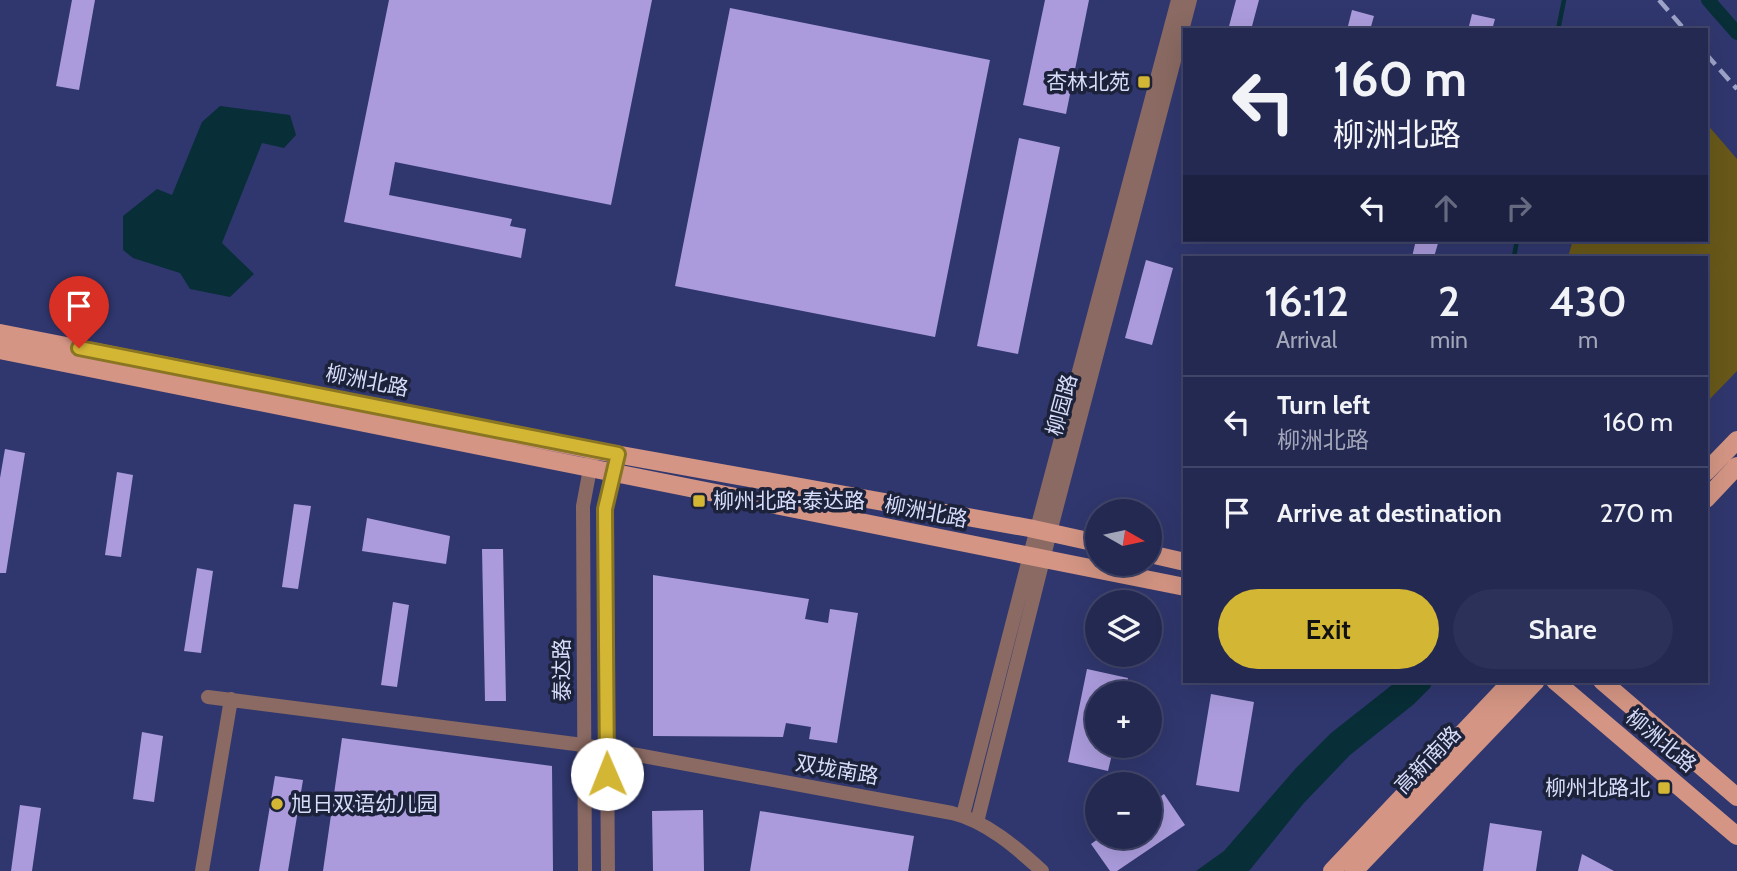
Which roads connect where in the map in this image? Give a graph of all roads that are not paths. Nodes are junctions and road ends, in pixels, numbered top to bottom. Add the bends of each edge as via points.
1 (1178, 0) edge
2 (1190, 0) edge
3 (0, 332) edge
4 (0, 350) edge
5 (1737, 440) edge
6 (593, 450) junction
7 (618, 454) junction
8 (1737, 466) edge
9 (590, 470) junction
10 (1708, 470) edge
11 (615, 474) junction
12 (1708, 497) edge
13 (1043, 531) junction
14 (1085, 540) edge
15 (1037, 557) junction
16 (1162, 557) edge
17 (1183, 562) edge
18 (1183, 587) edge
19 (1510, 683) edge
20 (1534, 683) edge
21 (1557, 683) edge
22 (1604, 683) edge
23 (208, 696) dead end
24 (231, 699) junction
25 (583, 745) junction
26 (607, 749) junction
27 (1737, 797) edge
28 (963, 816) junction
29 (977, 822) junction
30 (1737, 836) edge
31 (202, 871) edge
32 (585, 871) edge
33 (608, 871) edge
34 (1042, 871) edge
35 (1332, 871) edge
36 (1354, 871) edge

1 - 13 street, 柳园路
2 - 13 street, 柳园路
3 - 6 main road, 柳洲北路
4 - 9 main road, 柳洲北路
5 - 10 main road
6 - 7 main road, 柳洲北路
6 - 9 street, 泰达路
7 - 11 street
7 - 13 main road, 柳洲北路
8 - 12 main road
9 - 11 main road, 柳洲北路
9 - 25 street, 泰达路 via 583,506
11 - 15 main road, 柳洲北路
11 - 26 street via 605,509
13 - 14 main road, 柳洲北路
13 - 15 street, 柳园路
15 - 18 main road, 柳洲北路
15 - 28 street, 柳园路
15 - 29 street, 柳园路
16 - 17 main road
19 - 35 main road, 高新南路
20 - 36 main road, 高新南路
21 - 30 main road, 柳洲北路
22 - 27 main road, 柳洲北路
23 - 24 street, 双垅南路
24 - 25 street, 双垅南路
24 - 31 street
25 - 26 street, 双垅南路
25 - 32 street, 泰达路
26 - 28 street, 双垅南路
26 - 33 street
28 - 29 street, 双垅南路
29 - 34 street, 双垅南路

